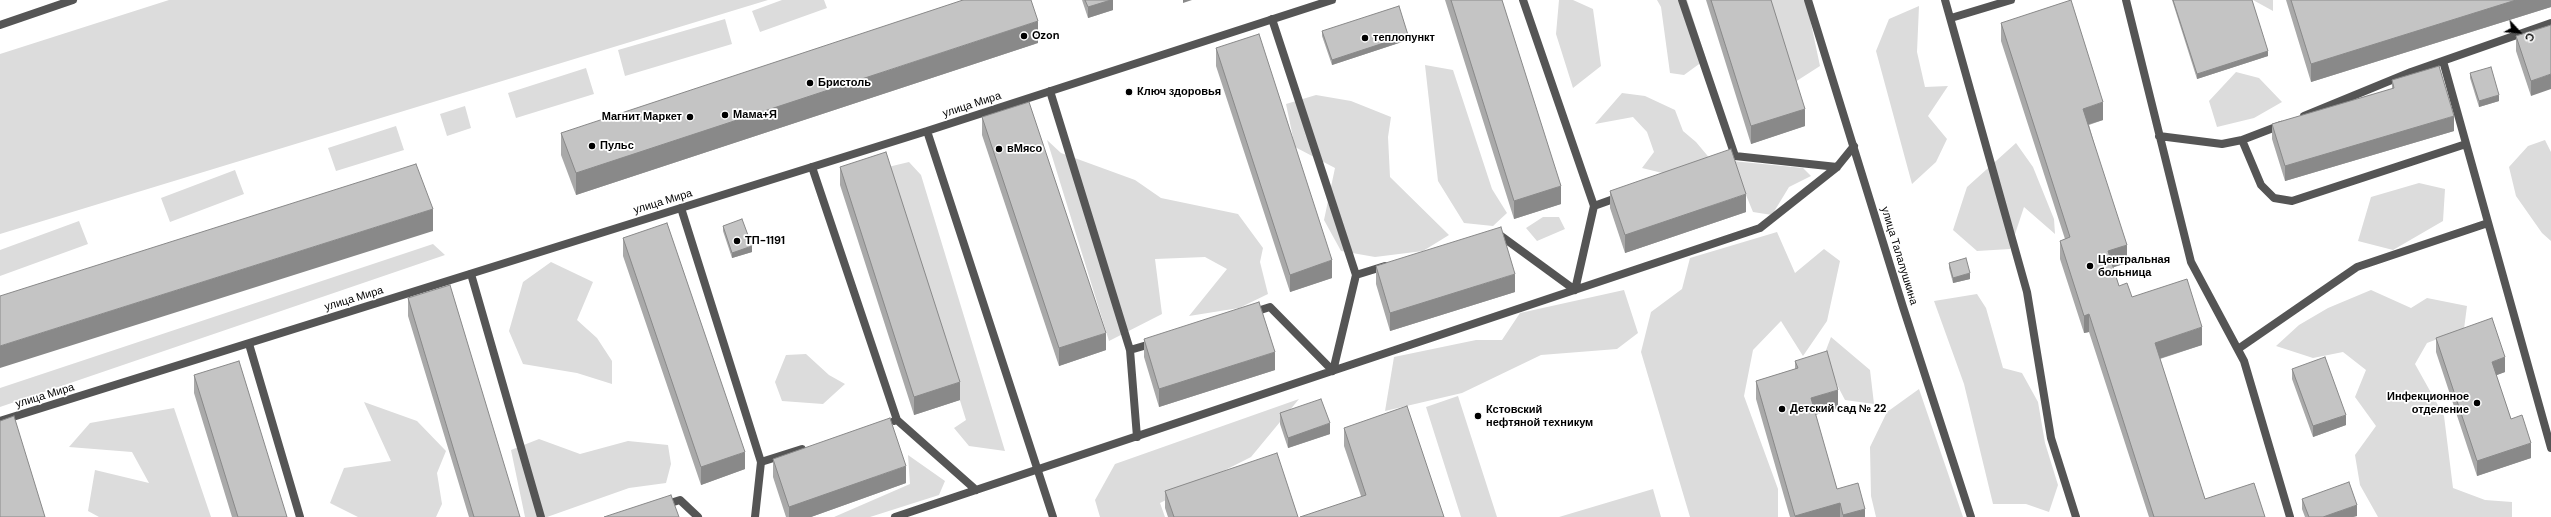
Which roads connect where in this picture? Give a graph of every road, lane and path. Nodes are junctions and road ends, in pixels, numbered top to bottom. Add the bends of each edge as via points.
1 (73, 0) edge
2 (1332, 0) edge
3 (1523, 0) edge
4 (1682, 0) edge
5 (1808, 0) edge
6 (1945, 0) edge
7 (2011, 0) edge
8 (2126, 0) edge
9 (1951, 18) junction
10 (1272, 19) junction
11 (2551, 23) edge
12 (0, 25) edge
13 (2443, 61) junction
14 (1050, 91) junction
15 (927, 131) junction
16 (2159, 136) junction
17 (2242, 140) junction
18 (2466, 144) junction
19 (1854, 146) junction
20 (812, 167) junction
21 (1837, 167) junction
22 (1631, 193) edge
23 (1594, 206) junction
24 (681, 208) junction
25 (2488, 223) junction
26 (1488, 234) edge
27 (1393, 263) edge
28 (471, 274) junction
29 (1356, 275) junction
30 (1575, 290) junction
31 (1241, 316) edge
32 (1160, 341) edge
33 (249, 344) junction
34 (2238, 349) junction
35 (1130, 350) junction
36 (1333, 371) junction
37 (13, 417) junction
38 (897, 420) junction
39 (0, 421) edge
40 (882, 424) edge
41 (16, 428) edge
42 (1137, 437) junction
43 (814, 446) edge
44 (2551, 448) edge
45 (761, 462) junction
46 (1038, 470) junction
47 (976, 490) junction
48 (657, 507) edge
49 (300, 517) edge
50 (541, 517) edge
51 (698, 517) edge
52 (755, 517) edge
53 (895, 517) edge
54 (1053, 517) edge
55 (1971, 517) edge
56 (2076, 517) edge
57 (2290, 517) edge

1 - 12 street
2 - 10 street, улица Мира
3 - 23 street
4 - 21 street via 1732,157
5 - 19 street, улица Талалушкина
6 - 9 street
7 - 9 street
8 - 16 street
9 - 56 street via 2027,292 2051,438
10 - 14 street, улица Мира
10 - 29 street
11 - 13 street
13 - 17 street
13 - 18 street
14 - 15 street, улица Мира
14 - 35 street
15 - 20 street, улица Мира
15 - 46 street
16 - 17 street via 2222,144
16 - 34 street via 2191,262
17 - 18 street via 2261,185 2274,198 2292,201
18 - 25 street
19 - 21 street
19 - 55 street, улица Талалушкина
20 - 24 street, улица Мира
20 - 38 street
21 - 30 street via 1760,228
22 - 23 street
23 - 30 street
24 - 28 street, улица Мира
24 - 45 street
25 - 34 street via 2357,267
25 - 44 street
26 - 30 street via 1496,232
27 - 29 street
28 - 33 street, улица Мира
28 - 50 street
29 - 36 street
30 - 36 street
31 - 36 street via 1270,307
32 - 35 street
33 - 37 street, улица Мира
33 - 49 street
34 - 57 street via 2244,361
35 - 42 street
36 - 42 street
37 - 39 street, улица Мира
37 - 41 street
38 - 40 street
38 - 47 street
42 - 46 street
43 - 45 street
45 - 52 street
46 - 47 street
46 - 54 street
47 - 53 street
48 - 51 street via 680,500

